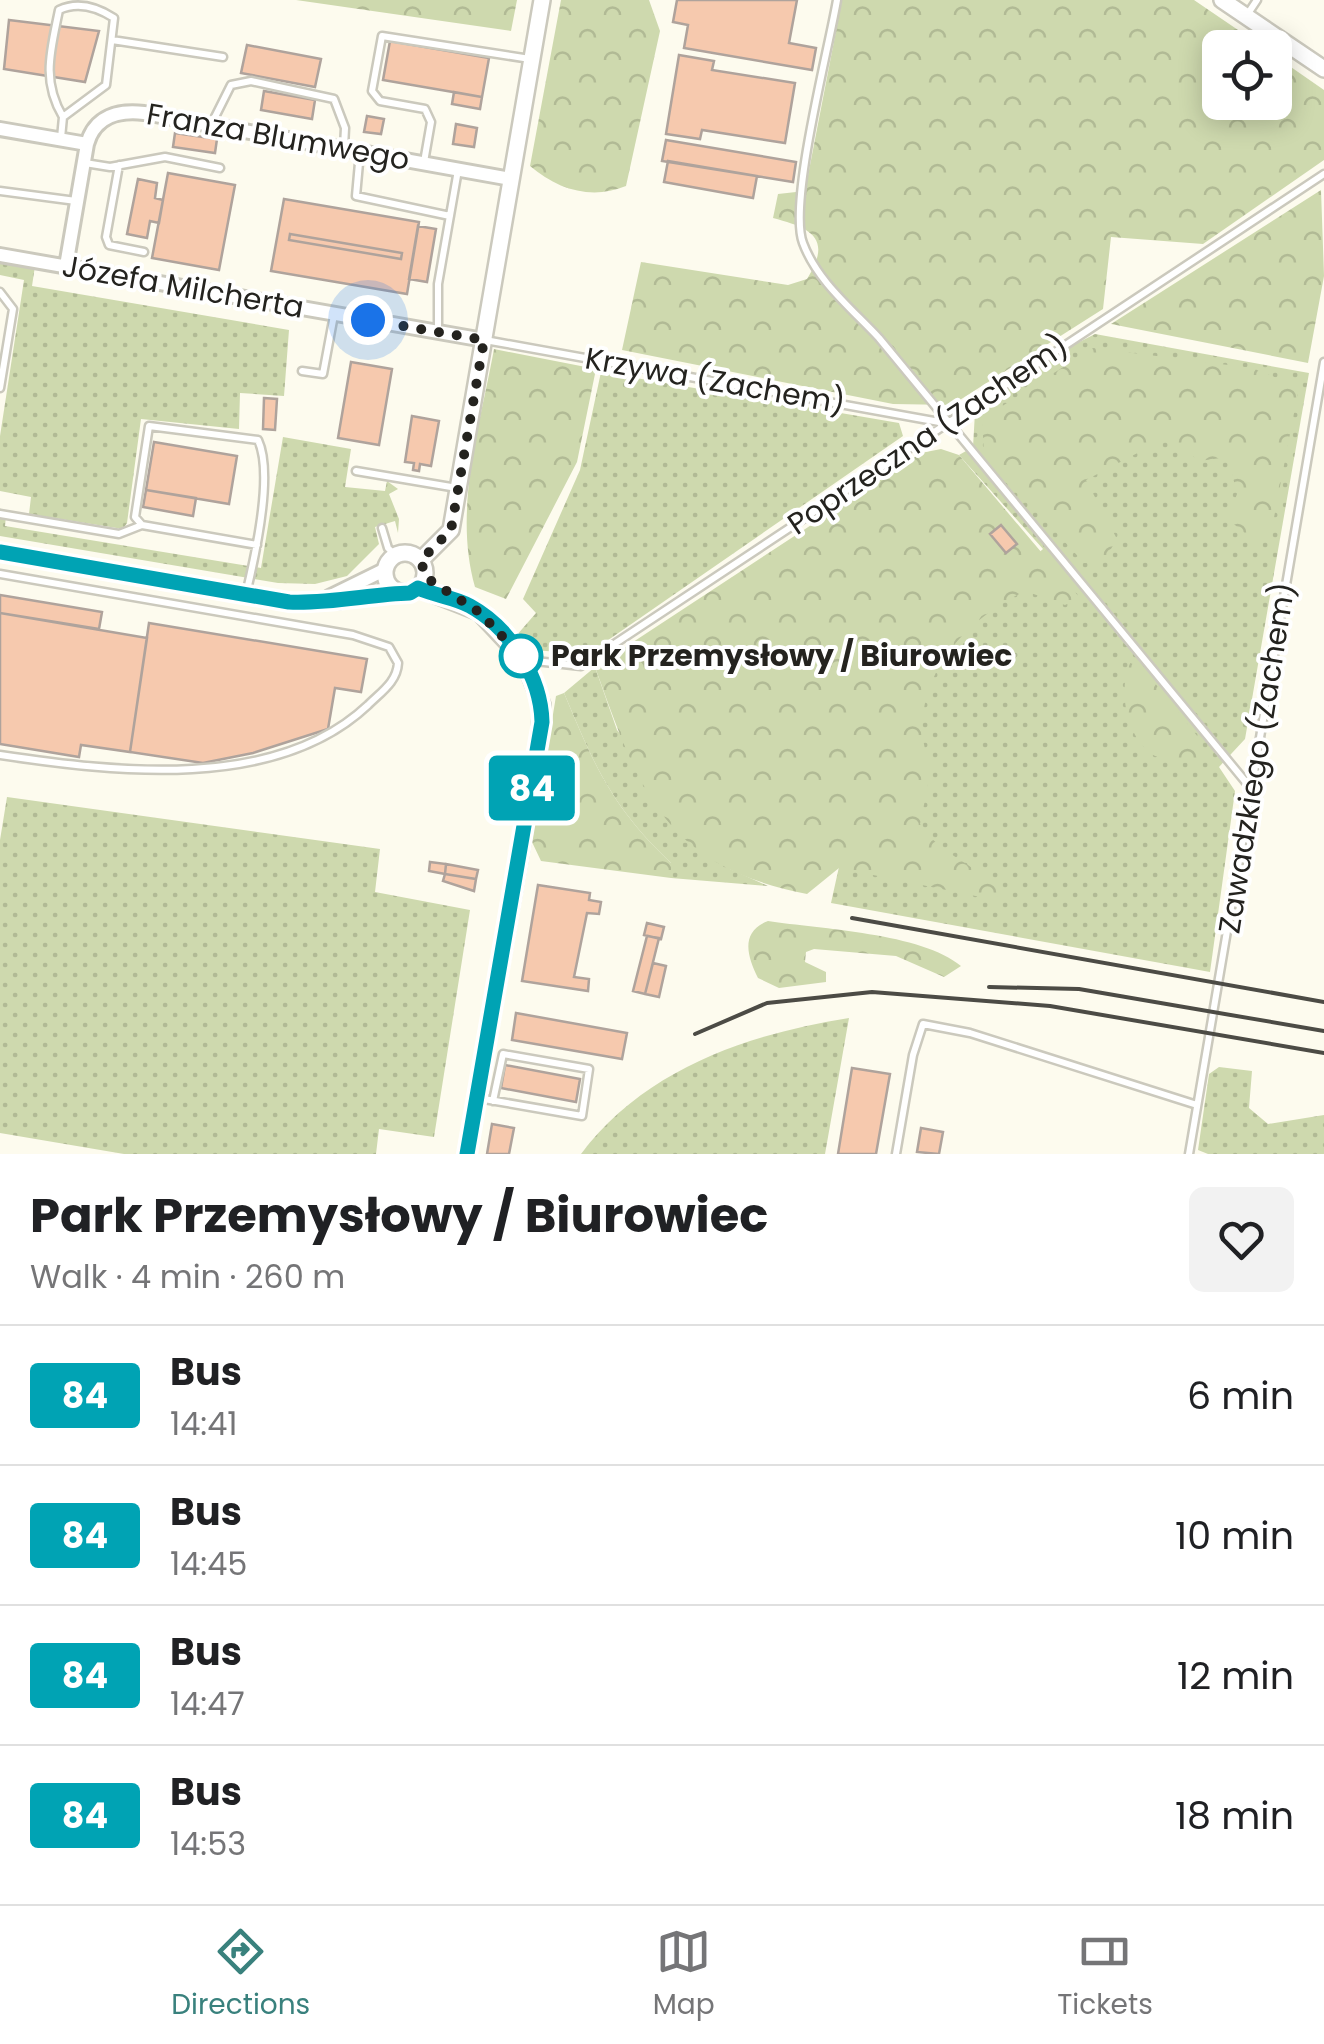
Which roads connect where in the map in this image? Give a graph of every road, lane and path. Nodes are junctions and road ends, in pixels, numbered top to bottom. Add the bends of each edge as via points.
1 (542, 0) edge
2 (838, 0) edge
3 (1222, 0) edge
4 (1256, 0) edge
5 (1246, 16) junction
6 (112, 40) junction
7 (223, 57) dead end
8 (531, 59) junction
9 (1324, 68) edge
10 (63, 117) junction
11 (212, 124) junction
12 (0, 129) edge
13 (60, 139) junction
14 (87, 144) junction
15 (344, 148) junction
16 (360, 150) junction
17 (424, 162) junction
18 (84, 163) junction
19 (119, 164) junction
20 (220, 168) dead end
21 (458, 168) junction
22 (1324, 174) edge
23 (511, 178) junction
24 (0, 191) edge
25 (77, 201) junction
26 (450, 216) junction
27 (144, 252) dead end
28 (0, 254) edge
29 (66, 266) junction
30 (0, 292) edge
31 (334, 314) junction
32 (437, 332) junction
33 (484, 340) junction
34 (1324, 362) edge
35 (302, 371) dead end
36 (0, 388) edge
37 (946, 423) junction
38 (356, 471) dead end
39 (458, 488) junction
40 (0, 514) edge
41 (142, 525) junction
42 (382, 528) dead end
43 (257, 544) junction
44 (0, 552) edge
45 (395, 555) junction
46 (421, 560) junction
47 (52, 562) junction
48 (384, 570) junction
49 (0, 574) edge
50 (422, 582) junction
51 (49, 583) junction
52 (392, 590) junction
53 (245, 595) junction
54 (318, 602) junction
55 (524, 660) junction
56 (0, 755) edge
57 (1249, 786) junction
58 (485, 1099) junction
59 (1198, 1105) junction
60 (467, 1154) edge
61 (896, 1154) edge
62 (1189, 1154) edge

1 - 8 street
2 - 37 lane via 800,231 827,284
3 - 5 street
4 - 5 lane
5 - 9 street
6 - 7 lane
6 - 10 lane via 106,85
6 - 10 lane via 114,18 101,10 72,4 58,10 47,75
8 - 17 lane via 382,36 372,91 380,100 425,109 431,122
8 - 23 street
10 - 13 lane
11 - 14 street, Franza Blumwego via 122,112 100,121
11 - 15 street, Franza Blumwego
11 - 15 lane via 231,85 250,81 334,99
12 - 13 street
13 - 14 street
14 - 18 street
15 - 16 street, Franza Blumwego
16 - 17 street, Franza Blumwego
16 - 26 lane via 356,196
17 - 21 street, Franza Blumwego
18 - 19 lane
18 - 25 street
19 - 20 lane via 165,157
19 - 27 lane via 106,237 110,244
21 - 23 street, Franza Blumwego
21 - 26 lane
22 - 37 lane, Poprzeczna (Zachem)
23 - 33 street
24 - 25 lane
25 - 29 street
26 - 32 lane
28 - 29 street, Józefa Milcherta
29 - 31 street, Józefa Milcherta
30 - 36 lane via 12,309
31 - 32 street, Józefa Milcherta
31 - 35 lane via 323,374
32 - 33 street, Józefa Milcherta
33 - 37 lane, Krzywa (Zachem)
33 - 39 street
34 - 57 lane, Zawadzkiego (Zachem)
37 - 55 lane, Poprzeczna (Zachem) via 581,666
37 - 57 lane
38 - 39 lane
39 - 46 street via 451,530
40 - 41 lane via 120,534
41 - 43 lane
41 - 43 lane via 134,517 149,426 258,440 265,455
42 - 45 lane
43 - 53 lane
44 - 47 street
45 - 46 street
45 - 48 street
46 - 50 street
47 - 51 lane
47 - 53 street
48 - 52 street
48 - 54 street
49 - 51 lane
50 - 52 street via 406,594
50 - 55 street via 444,586 479,612
51 - 56 lane via 380,642 395,655 398,672 360,712 326,734 220,770 100,768
52 - 54 street
53 - 54 street
55 - 58 street via 540,695 542,722
57 - 59 lane, Zawadzkiego (Zachem)
58 - 58 lane via 582,1116 589,1069 503,1054
58 - 60 street
59 - 61 lane via 923,1024
59 - 62 lane, Zawadzkiego (Zachem)

